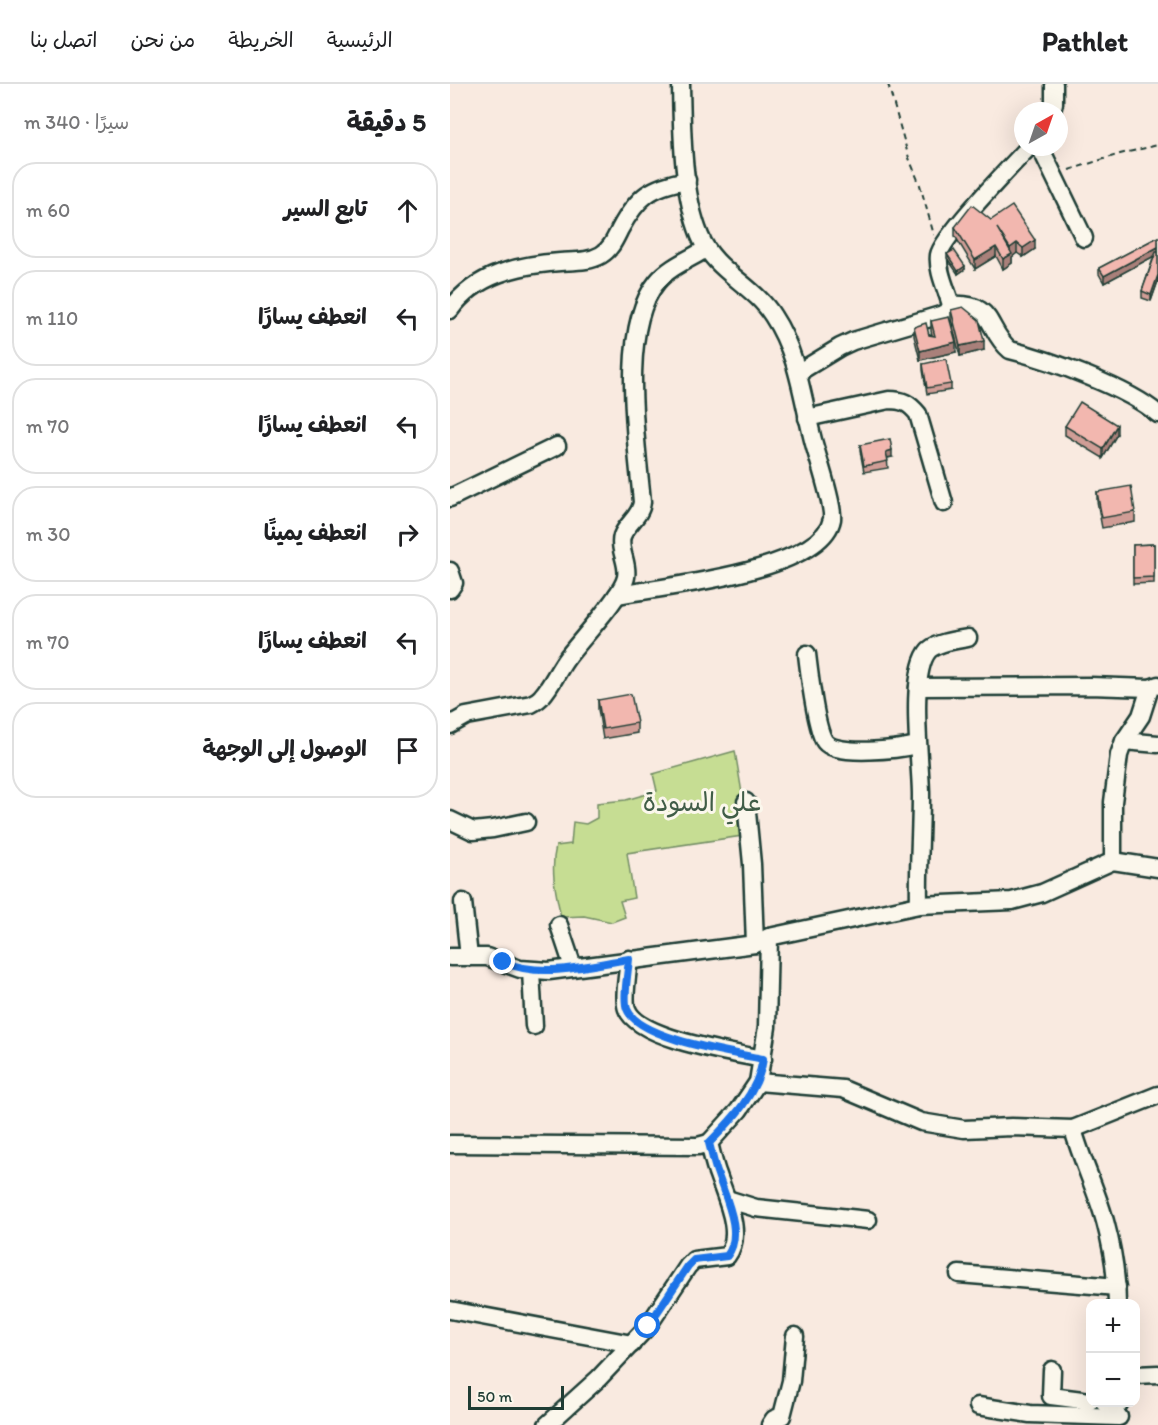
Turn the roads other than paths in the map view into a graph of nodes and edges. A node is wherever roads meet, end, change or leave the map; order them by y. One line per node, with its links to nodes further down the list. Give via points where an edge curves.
1 (681, 84): 6 (street)
2 (1054, 84): 3 (street)
3 (1054, 102)
4 (1021, 156): 9 (street, via 940,252 939,264)
5 (1044, 156): 7 (street)
6 (687, 180): 8 (street, via 693,215); 10 (street, via 641,198 610,248 601,255 588,260 531,264 488,278)
7 (1083, 238)
8 (706, 249): 11 (street, via 771,312 784,333); 19 (street, via 658,280 644,306 633,363 634,426 642,502 621,541 627,576)
9 (951, 305): 11 (street, via 948,313 840,347); 12 (street, via 966,304 983,311 1010,350 1115,388)
10 (450, 310)
11 (798, 372): 13 (street)
12 (1158, 414)
13 (807, 418): 16 (street, via 889,400 909,404 918,414); 19 (street, via 832,514 819,539 802,552 772,564 699,582)
14 (557, 446): 15 (street)
15 (450, 498)
16 (944, 503)
17 (450, 571): 18 (street, via 454,583)
18 (450, 589)
19 (617, 595): 24 (street, via 537,701 466,716)
20 (968, 638): 23 (street, via 930,650)
21 (807, 654): 27 (street, via 812,692 827,744 875,751)
22 (1154, 686): 23 (street); 25 (street)
23 (918, 687): 27 (street)
24 (450, 725)
25 (1124, 741): 26 (street); 31 (street, via 1113,802)
26 (1158, 744)
27 (917, 745): 34 (street, via 921,790)
28 (746, 802): 36 (street)
29 (450, 820): 30 (street, via 473,831)
30 (526, 822)
31 (1113, 861): 32 (street); 34 (street, via 1042,893 1012,901)
32 (1158, 868)
33 (464, 902): 38 (street)
34 (919, 904): 36 (street)
35 (559, 925): 40 (street)
36 (762, 940): 39 (street); 43 (street, via 767,1027)
37 (450, 957): 38 (street)
38 (469, 957): 41 (street, via 495,958)
39 (629, 959): 40 (street); 43 (street, via 626,1007 634,1020 660,1035)
40 (573, 967): 41 (street)
41 (531, 971): 42 (street)
42 (534, 1026)
43 (763, 1059): 44 (street)
44 (758, 1082): 46 (street, via 843,1089 921,1122 942,1126); 47 (street)
45 (1158, 1095): 46 (street)
46 (1073, 1129): 52 (street, via 1106,1225)
47 (709, 1143): 48 (street); 49 (street)
48 (450, 1144)
49 (727, 1199): 50 (street, via 756,1208); 55 (street, via 732,1250 727,1256 694,1260)
50 (868, 1220)
51 (959, 1274): 52 (street)
52 (1117, 1295)
53 (450, 1310): 55 (street)
54 (795, 1336): 63 (street, via 791,1381 782,1416)
55 (632, 1344): 62 (street)
56 (1052, 1370): 59 (street, via 1051,1396)
57 (1158, 1374): 58 (street)
58 (1140, 1376)
59 (1086, 1400)
60 (978, 1406): 61 (street, via 1030,1414)
61 (1117, 1410)
62 (547, 1425)
63 (770, 1425)

